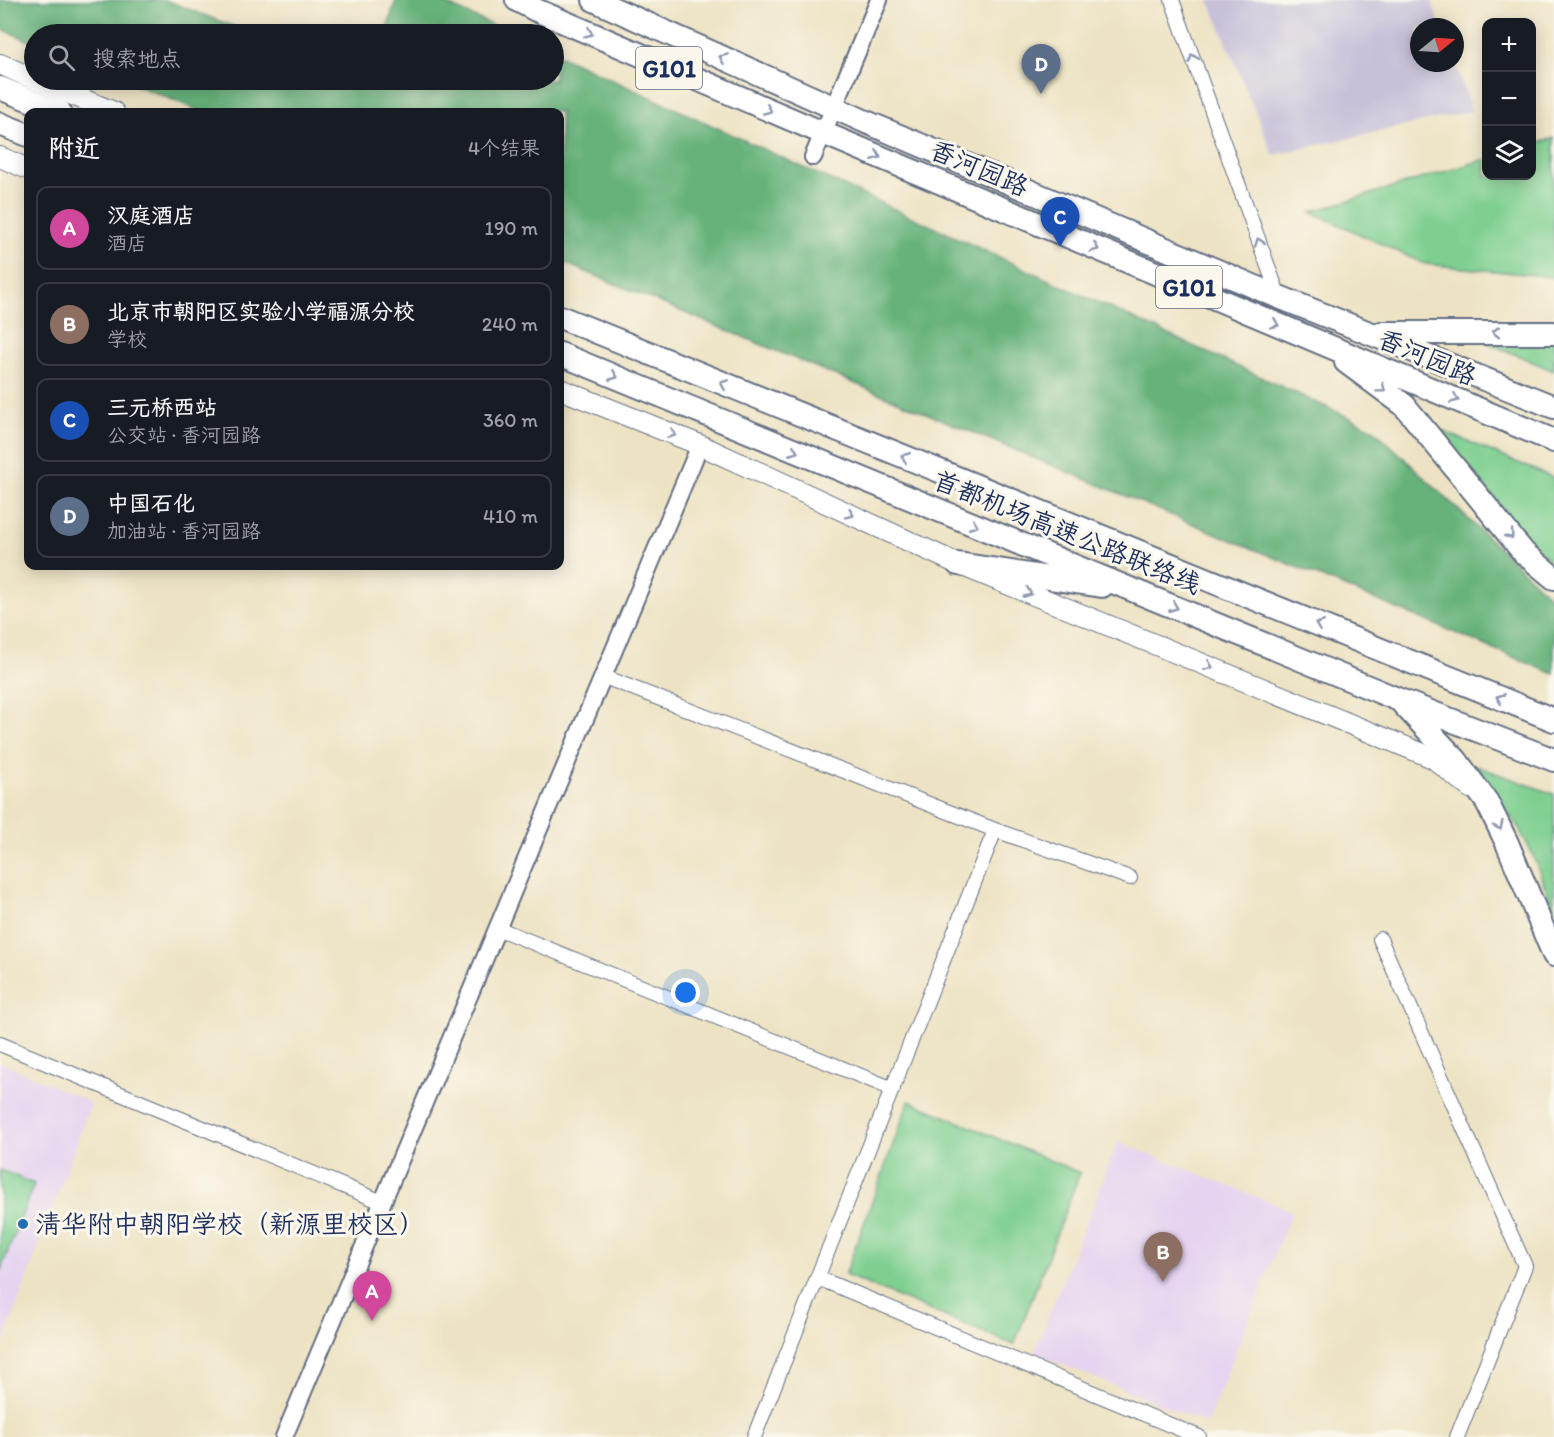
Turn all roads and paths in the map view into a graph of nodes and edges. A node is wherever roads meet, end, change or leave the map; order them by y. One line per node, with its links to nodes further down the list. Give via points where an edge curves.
1 (517, 0): 14 (highway, 香河园路 / G101, one-way to 14)
2 (594, 0): 13 (highway, 香河园路 / G101, one-way to 2)
3 (879, 0): 13 (street)
4 (1172, 0): 18 (street, one-way to 4)
5 (0, 64): 6 (main road)
6 (24, 80)
7 (24, 86): 8 (highway)
8 (0, 88)
9 (36, 90): 11 (highway)
10 (45, 90): 12 (main road)
11 (56, 108)
12 (101, 108)
13 (833, 108): 14 (street); 18 (highway, 香河园路 / G101)
14 (823, 134): 16 (street); 22 (highway, 香河园路 / G101, one-way to 22)
15 (0, 157): 17 (main road)
16 (813, 157)
17 (24, 166)
18 (1279, 297): 20 (highway, 香河园路 / G101)
19 (564, 317): 33 (highway, 首都机场高速公路联络线, one-way to 19)
20 (1371, 333): 21 (highway, one-way to 20); 25 (highway, 香河园路 / G101)
21 (1554, 333)
22 (1318, 342): 26 (highway, 香河园路 / G101, one-way to 26); 29 (highway, one-way to 29, via 1404,405 1524,553)
23 (564, 356): 30 (highway, 首都机场高速公路联络线, one-way to 30)
24 (564, 390): 27 (main road, one-way to 27)
25 (1554, 407)
26 (1554, 441)
27 (700, 445): 28 (main road, one-way to 28); 31 (street)
28 (958, 564): 30 (highway); 35 (main road, one-way to 35, via 1433,758)
29 (1554, 578)
30 (1136, 592): 32 (highway, 首都机场高速公路联络线, one-way to 32)
31 (602, 676): 36 (street); 38 (street)
32 (1397, 699): 34 (highway, 首都机场高速公路联络线); 35 (highway, via 1456,760)
33 (1554, 720)
34 (1554, 760)
35 (1487, 802): 40 (highway, one-way to 40)
36 (995, 830): 37 (street); 42 (street)
37 (1130, 878)
38 (497, 928): 42 (street); 43 (street)
39 (1380, 939): 48 (street, via 1525,1266)
40 (1554, 955)
41 (0, 1044): 43 (street)
42 (893, 1089): 44 (street)
43 (382, 1202): 45 (street)
44 (818, 1278): 46 (street); 47 (street)
45 (284, 1437)
46 (754, 1437)
47 (1199, 1437)
48 (1457, 1437)

